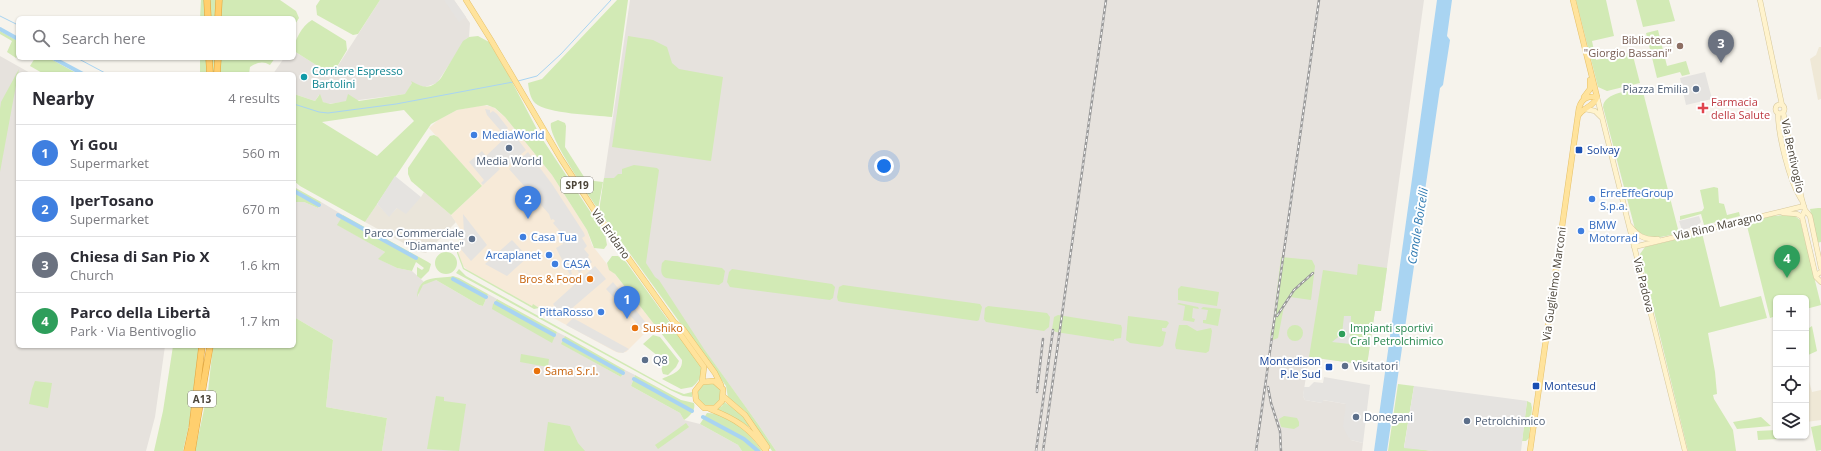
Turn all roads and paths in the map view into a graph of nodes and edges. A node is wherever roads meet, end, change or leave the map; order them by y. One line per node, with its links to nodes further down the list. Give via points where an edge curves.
1 (208, 0): 7 (highway)
2 (215, 0): 8 (highway)
3 (219, 0): 9 (highway)
4 (466, 0): 35 (main road, Via Eridano / SP19, via 585,197)
5 (1573, 0): 12 (main road, Via Padova)
6 (1760, 0): 17 (street, Via Bentivoglio)
7 (209, 16)
8 (216, 16)
9 (216, 16)
10 (209, 60): 13 (highway)
11 (216, 60): 14 (highway)
12 (1590, 69): 15 (main road, Via Padova); 16 (main road, Via Padova, via 1590,90)
13 (210, 72)
14 (216, 72)
15 (1597, 97): 16 (main road); 18 (main road, via 1594,103); 22 (street, Via Padova)
16 (1582, 100): 21 (main road, Via Guglielmo Marconi)
17 (1780, 105): 19 (street, Via Bentivoglio, via 1784,108); 20 (street, Via Bentivoglio, via 1776,108)
18 (1585, 109): 21 (main road); 22 (street, via 1595,111)
19 (1783, 112): 20 (street, Via Bentivoglio); 23 (street, Via Bentivoglio)
20 (1778, 113): 23 (street, Via Bentivoglio, via 1790,173)
21 (1577, 117): 45 (main road, Via Guglielmo Marconi)
22 (1603, 120): 27 (street, Via Padova)
23 (1802, 200): 24 (street, Via Bentivoglio)
24 (1804, 208): 25 (street, Via Rino Maragno); 26 (street); 31 (street, Via Bentivoglio, via 1810,216)
25 (1774, 213): 26 (street, Via Rino Maragno); 29 (street, Via Rino Maragno)
26 (1802, 216): 33 (street)
27 (1629, 224): 28 (street, via 1638,235); 30 (street, Via Padova)
28 (1648, 239): 29 (street, Via Rino Maragno); 30 (street, Via Rino Maragno, via 1637,242)
29 (1663, 239): 30 (street, Via Rino Maragno)
30 (1634, 247): 46 (street, Via Padova)
31 (1821, 268)
32 (1821, 272): 33 (street)
33 (1816, 275): 34 (street)
34 (1821, 282)
35 (674, 322): 38 (main road, Via Eridano / SP19, via 702,363); 39 (main road, Via Eridano / SP19, via 683,329)
36 (202, 348): 42 (highway, A13)
37 (210, 348): 43 (highway, A13)
38 (702, 382): 39 (main road, via 710,380); 41 (main road, Via Eridano, via 695,391 696,400 701,406)
39 (721, 385): 40 (main road, Via Eridano)
40 (724, 397): 41 (main road, via 718,406); 44 (main road, Via Eridano, via 745,415)
41 (709, 409): 44 (main road, Via Eridano, via 739,422)
42 (187, 451)
43 (192, 451)
44 (768, 451)
45 (1530, 451)
46 (1685, 451)

